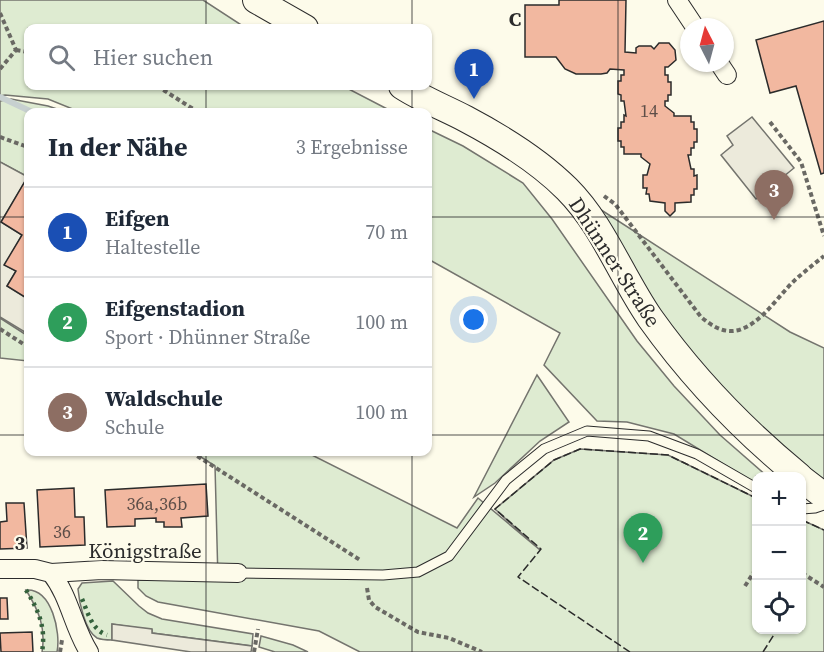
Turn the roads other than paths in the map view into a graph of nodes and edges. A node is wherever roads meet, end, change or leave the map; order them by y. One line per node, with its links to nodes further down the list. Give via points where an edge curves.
1 (256, 0): 4 (main road)
2 (678, 0): 3 (street)
3 (689, 18)
4 (298, 24)
5 (410, 90): 6 (main road, Dhünner Straße, via 495,135 541,166 569,191 673,348 733,417)
6 (793, 472)
7 (806, 482): 9 (main road, Dhünner Straße)
8 (752, 487): 14 (lane, via 697,454 649,436 587,431 544,449 506,480 449,556 418,572)
9 (824, 496)
10 (824, 505): 11 (lane)
11 (806, 509)
12 (0, 569): 13 (street, Königstraße)
13 (51, 573): 14 (street, Königstraße); 15 (street, via 62,589)
14 (237, 573)
15 (85, 650)

